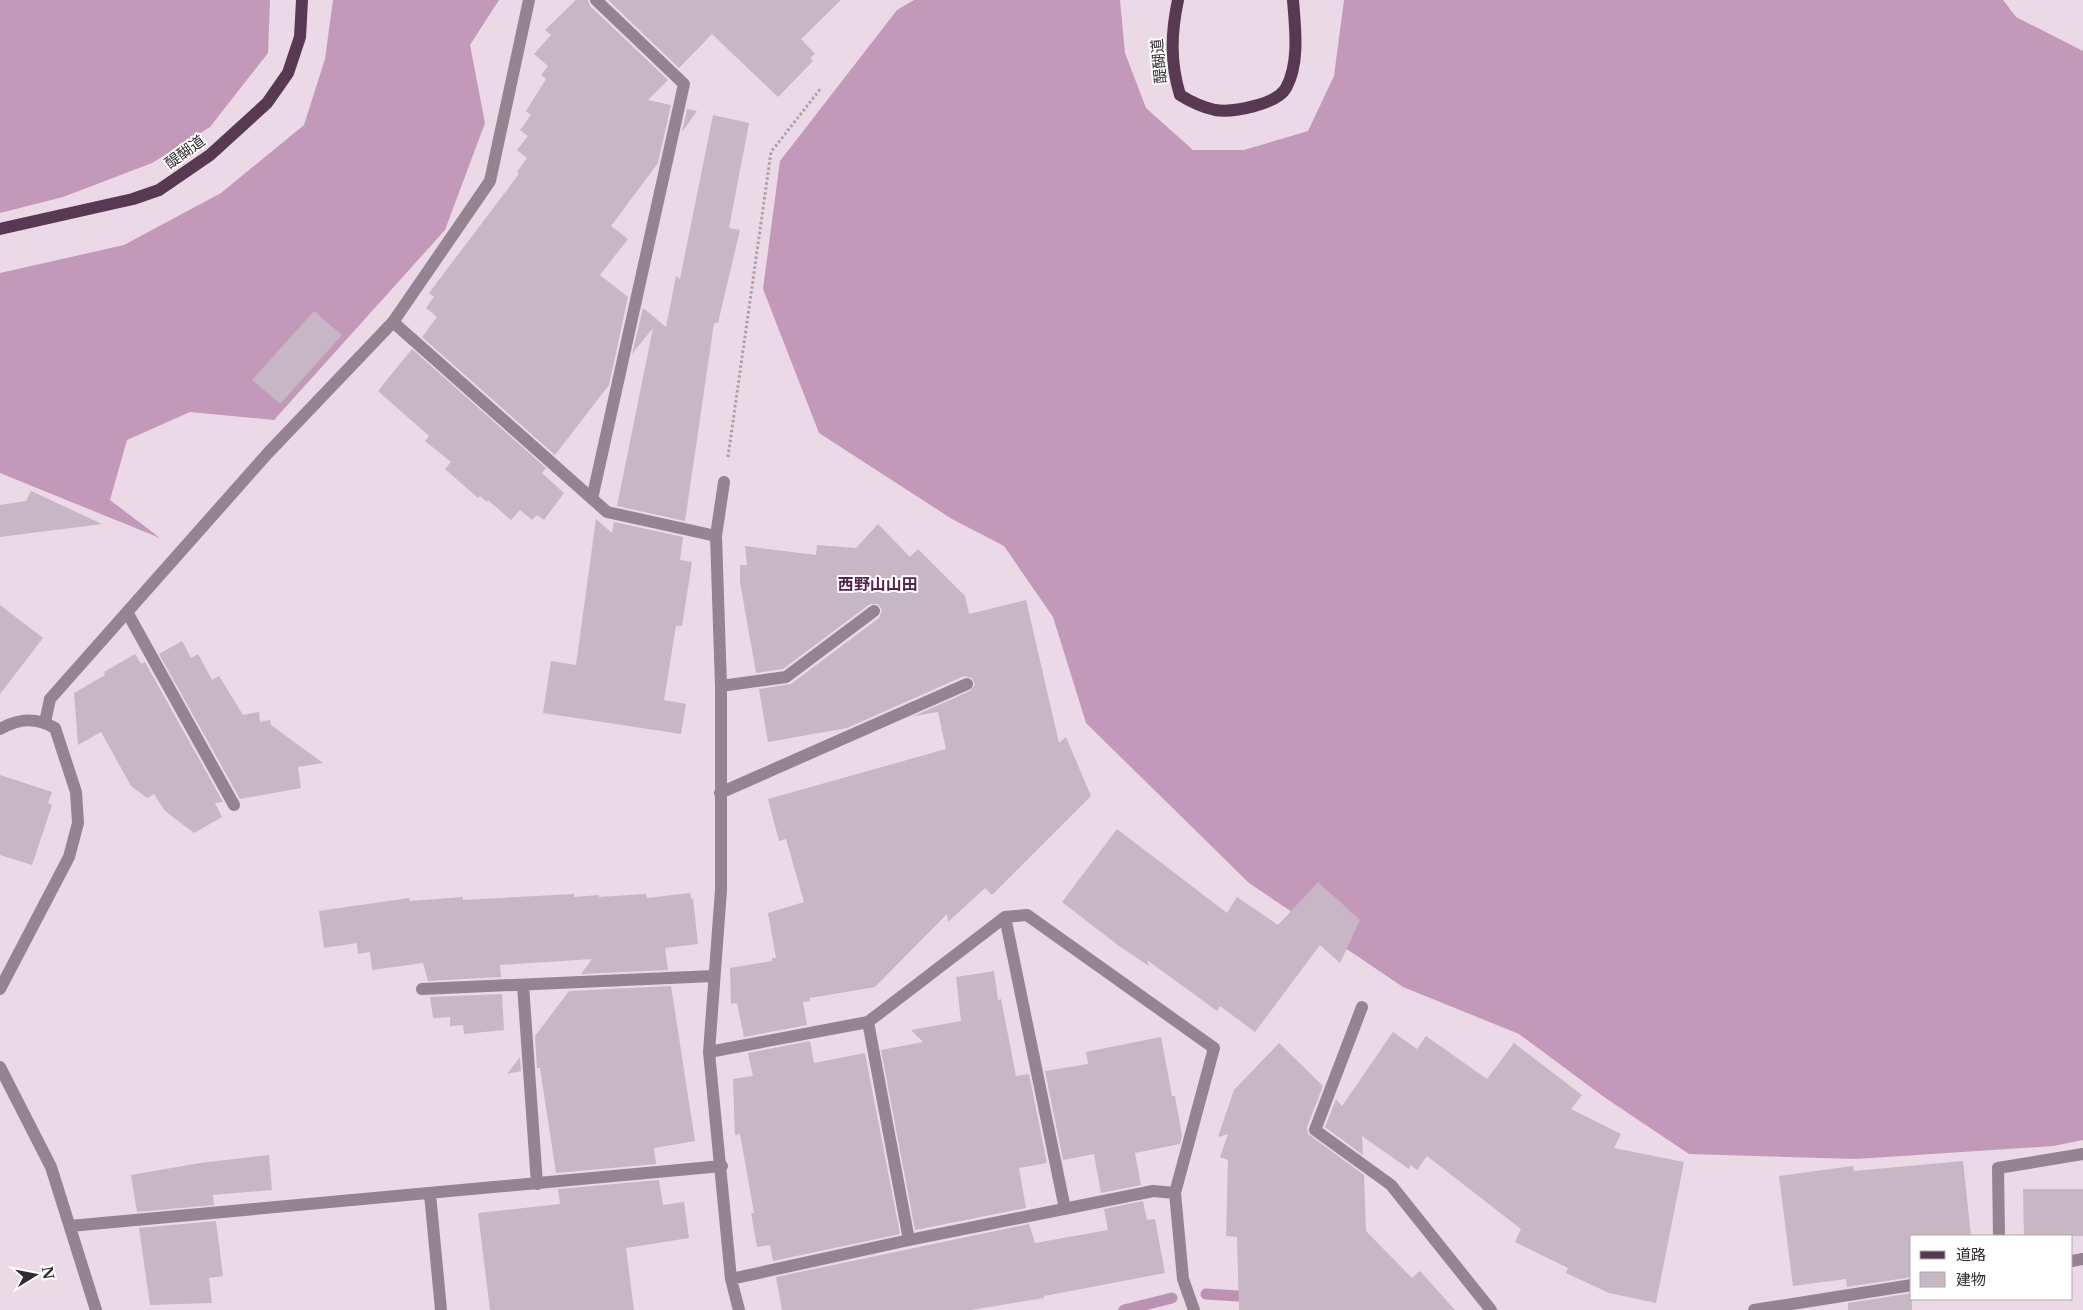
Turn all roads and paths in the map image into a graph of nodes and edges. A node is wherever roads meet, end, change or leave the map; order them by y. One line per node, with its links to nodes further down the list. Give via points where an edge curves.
1 (302, 0): 7 (main road, 醍醐道, via 300,37 288,72 267,103 210,155 159,190 133,199)
2 (529, 0): 8 (street, via 490,181)
3 (596, 0): 10 (street, via 684,84)
4 (1178, 0): 5 (main road, 醍醐道, via 1171,42 1174,75 1180,95 1196,105 1217,110 1236,110 1273,100 1286,88 1293,66 1296,29)
5 (1293, 0)
6 (821, 88): 9 (path, via 771,152)
7 (0, 228)
8 (393, 322): 10 (street); 13 (street, via 268,452)
9 (724, 482): 11 (street)
10 (592, 499): 11 (street, via 607,512)
11 (716, 536): 15 (street)
12 (874, 611): 15 (street, via 786,677)
13 (127, 612): 16 (street, via 50,699); 19 (street)
14 (967, 684): 18 (street)
15 (720, 686): 18 (street)
16 (45, 722): 17 (street, via 29,718); 23 (street, via 55,728 64,752 76,792 78,823 69,857)
17 (0, 729)
18 (720, 793): 21 (street, via 721,890)
19 (234, 805)
20 (1005, 917): 26 (street); 32 (street, via 1027,915 1214,1048); 34 (street)
21 (713, 976): 22 (street); 27 (street)
22 (522, 985): 24 (street); 31 (street)
23 (0, 989)
24 (422, 989)
25 (1362, 1007): 44 (street, via 1314,1130 1391,1185)
26 (868, 1022): 27 (street); 37 (street)
27 (709, 1052): 30 (street)
28 (0, 1067): 35 (street, via 51,1167)
29 (2083, 1154): 36 (street, via 1998,1168)
30 (722, 1166): 31 (street); 38 (street)
31 (536, 1184): 33 (street)
32 (1175, 1193): 34 (street, via 1154,1191); 43 (street, via 1183,1279)
33 (430, 1194): 35 (street); 41 (street)
34 (1065, 1209): 37 (street)
35 (70, 1226): 40 (street)
36 (1999, 1235)
37 (909, 1240): 38 (street)
38 (731, 1279): 42 (street)
39 (1910, 1286): 45 (street)
40 (96, 1310)
41 (441, 1310)
42 (740, 1310)
43 (1194, 1310)
44 (1492, 1310)
45 (1754, 1310)

